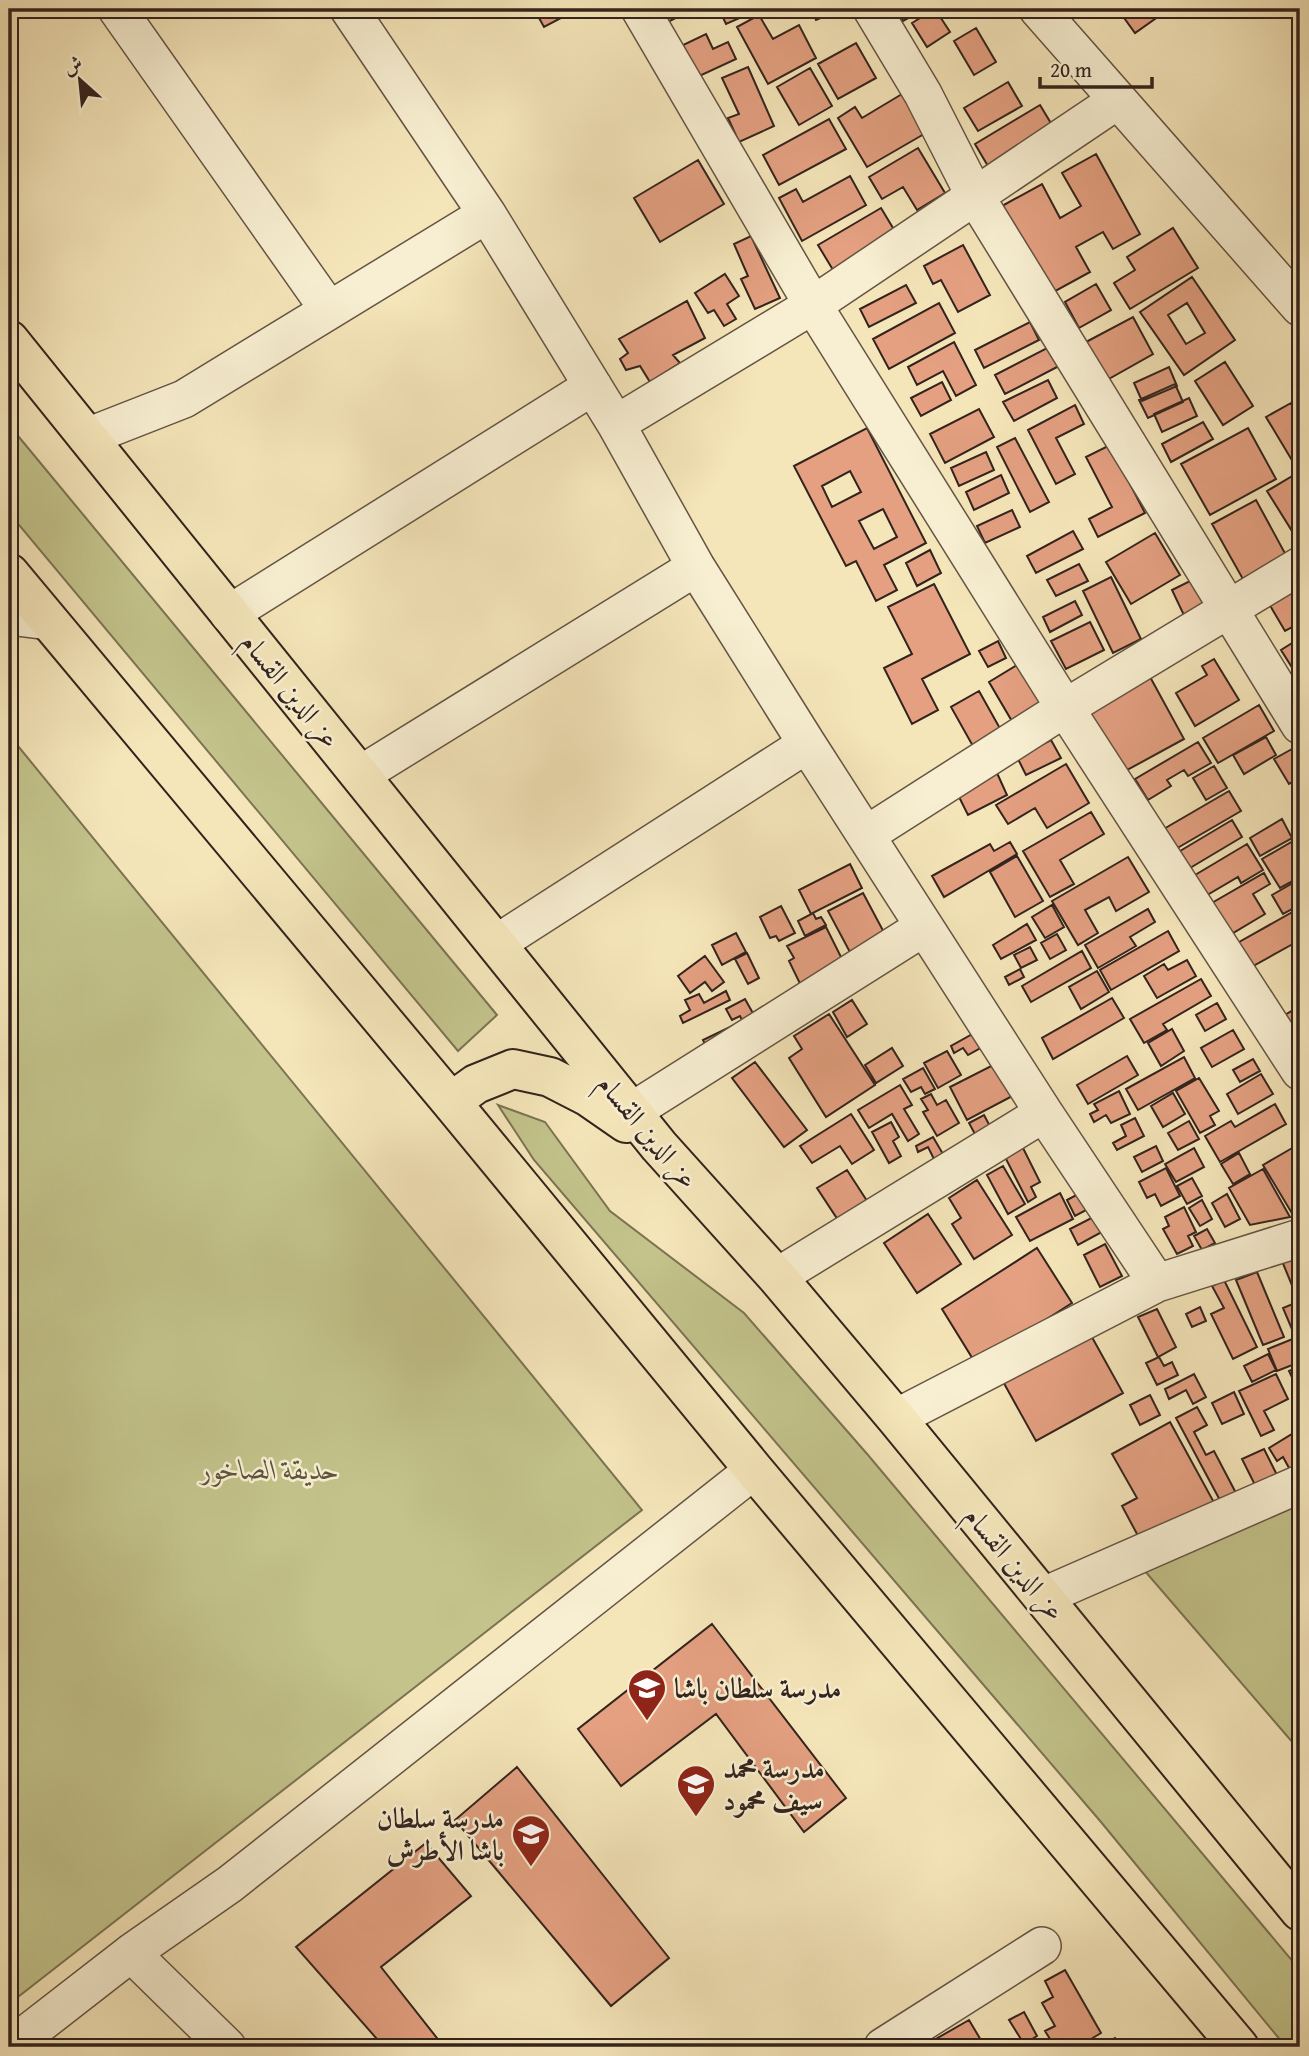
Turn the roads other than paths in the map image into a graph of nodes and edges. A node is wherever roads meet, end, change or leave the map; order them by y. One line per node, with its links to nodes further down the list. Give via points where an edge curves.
1 (117, 9): 11 (street)
2 (349, 9): 8 (street)
3 (640, 9): 9 (street)
4 (872, 9): 7 (street, via 923,94)
5 (1038, 9): 6 (street)
6 (1118, 100): 7 (street); 10 (street)
7 (975, 196): 9 (street); 19 (street)
8 (487, 214): 11 (street); 13 (street)
9 (813, 305): 14 (street); 23 (street)
10 (1300, 307)
11 (329, 310): 15 (street, via 184,399)
12 (9, 340): 15 (highway, عز الدين القسام)
13 (593, 386): 14 (street); 20 (street)
14 (617, 424): 17 (street)
15 (87, 437): 20 (highway, عز الدين القسام)
16 (1300, 566): 19 (street)
17 (696, 567): 25 (street); 26 (street)
18 (9, 573): 22 (highway)
19 (1229, 610): 23 (street); 24 (street)
20 (229, 614): 26 (highway, عز الدين القسام)
21 (9, 616): 22 (street)
22 (50, 621): 31 (highway)
23 (1065, 708): 27 (street); 30 (street)
24 (1300, 725)
25 (807, 744): 27 (street); 29 (street)
26 (360, 775): 29 (highway, عز الدين القسام)
27 (866, 835): 28 (street)
28 (925, 927): 32 (street); 33 (street)
29 (496, 944): 32 (highway, عز الدين القسام)
30 (1300, 1071)
31 (451, 1102): 34 (highway, via 476,1084 513,1069 550,1077 587,1096); 39 (highway)
32 (631, 1112): 34 (highway, عز الدين القسام)
33 (1044, 1114): 36 (street); 37 (street)
34 (659, 1146): 36 (highway, عز الدين القسام)
35 (1300, 1238): 37 (street)
36 (777, 1277): 38 (highway, عز الدين القسام)
37 (1157, 1283): 38 (street)
38 (896, 1418): 41 (highway, عز الدين القسام)
39 (754, 1470): 44 (street, via 230,1884); 48 (highway)
40 (1300, 1484): 41 (street)
41 (1044, 1596): 42 (highway, عز الدين القسام)
42 (1300, 1911)
43 (1042, 1946): 47 (street)
44 (131, 1953): 45 (street); 46 (street)
45 (9, 2047)
46 (227, 2047)
47 (883, 2047)
48 (1239, 2047)

